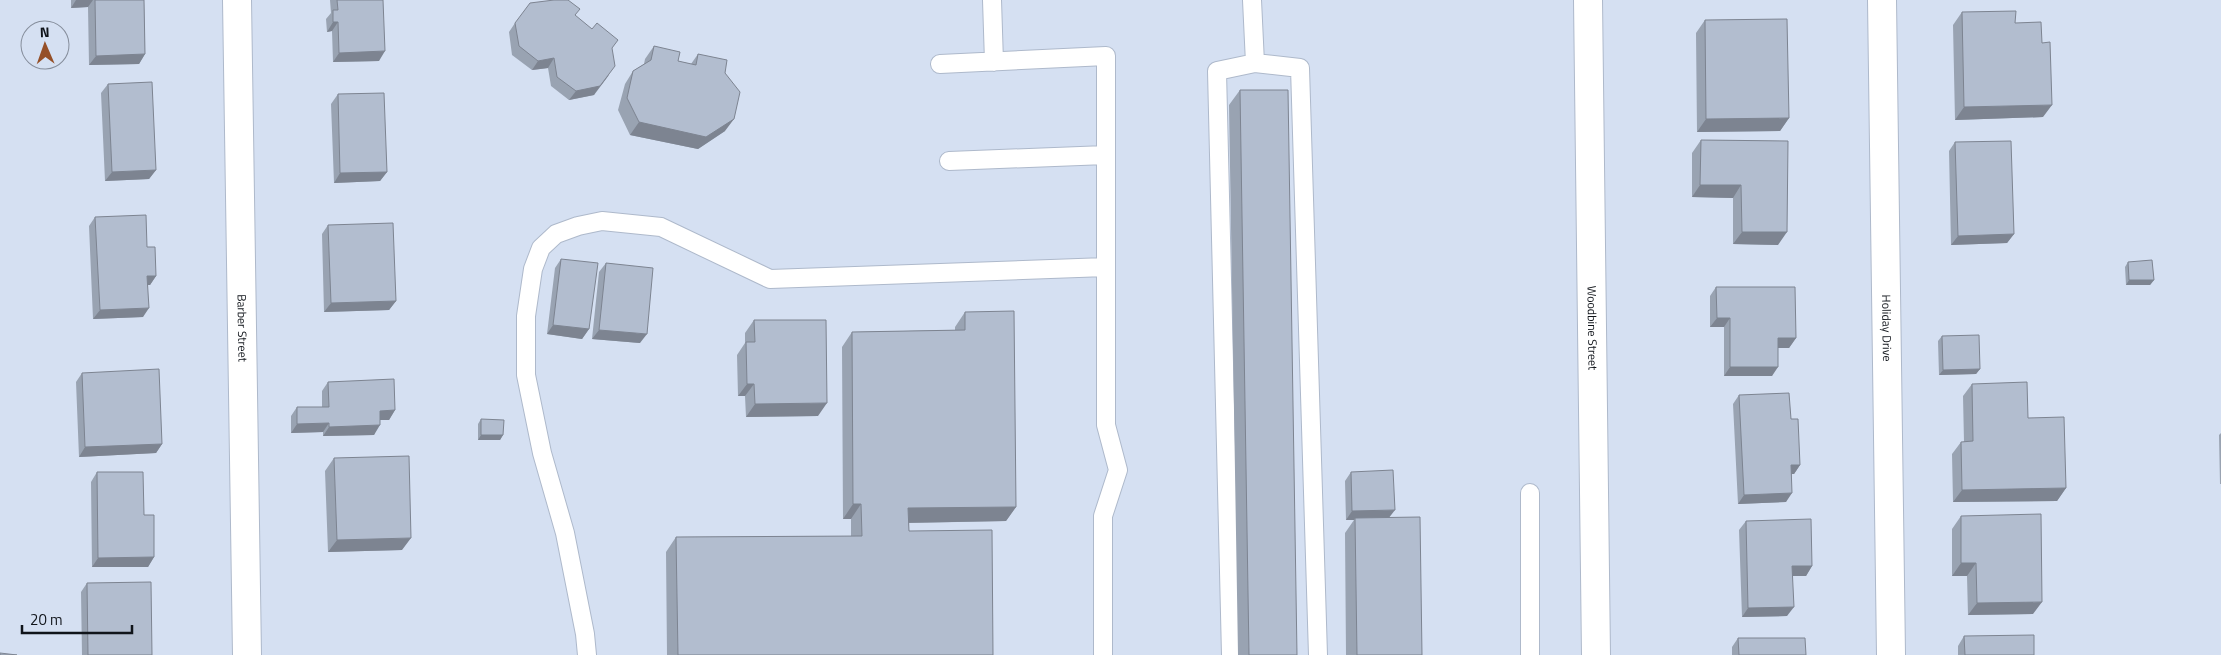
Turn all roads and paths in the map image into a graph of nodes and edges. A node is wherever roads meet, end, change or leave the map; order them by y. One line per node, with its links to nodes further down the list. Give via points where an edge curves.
1 (236, 0): 13 (street, Barber Street)
2 (992, 0): 6 (lane)
3 (1252, 0): 7 (lane)
4 (1588, 0): 19 (street, Woodbine Street)
5 (1882, 0): 20 (street, Holiday Drive)
6 (994, 62): 8 (lane); 9 (lane, via 1106,56)
7 (1255, 63): 16 (lane, via 1216,71); 17 (lane, via 1300,68)
8 (940, 64)
9 (1106, 155): 10 (lane); 11 (lane)
10 (948, 160)
11 (1106, 268): 14 (lane, via 770,279 661,226 602,221 556,234 541,248 533,269 526,316 526,375 542,452 565,533); 15 (lane, via 1106,425 1118,470 1103,516)
12 (1530, 493): 18 (lane)
13 (248, 655)
14 (587, 655)
15 (1103, 655)
16 (1231, 655)
17 (1318, 655)
18 (1530, 655)
19 (1596, 655)
20 (1891, 655)

